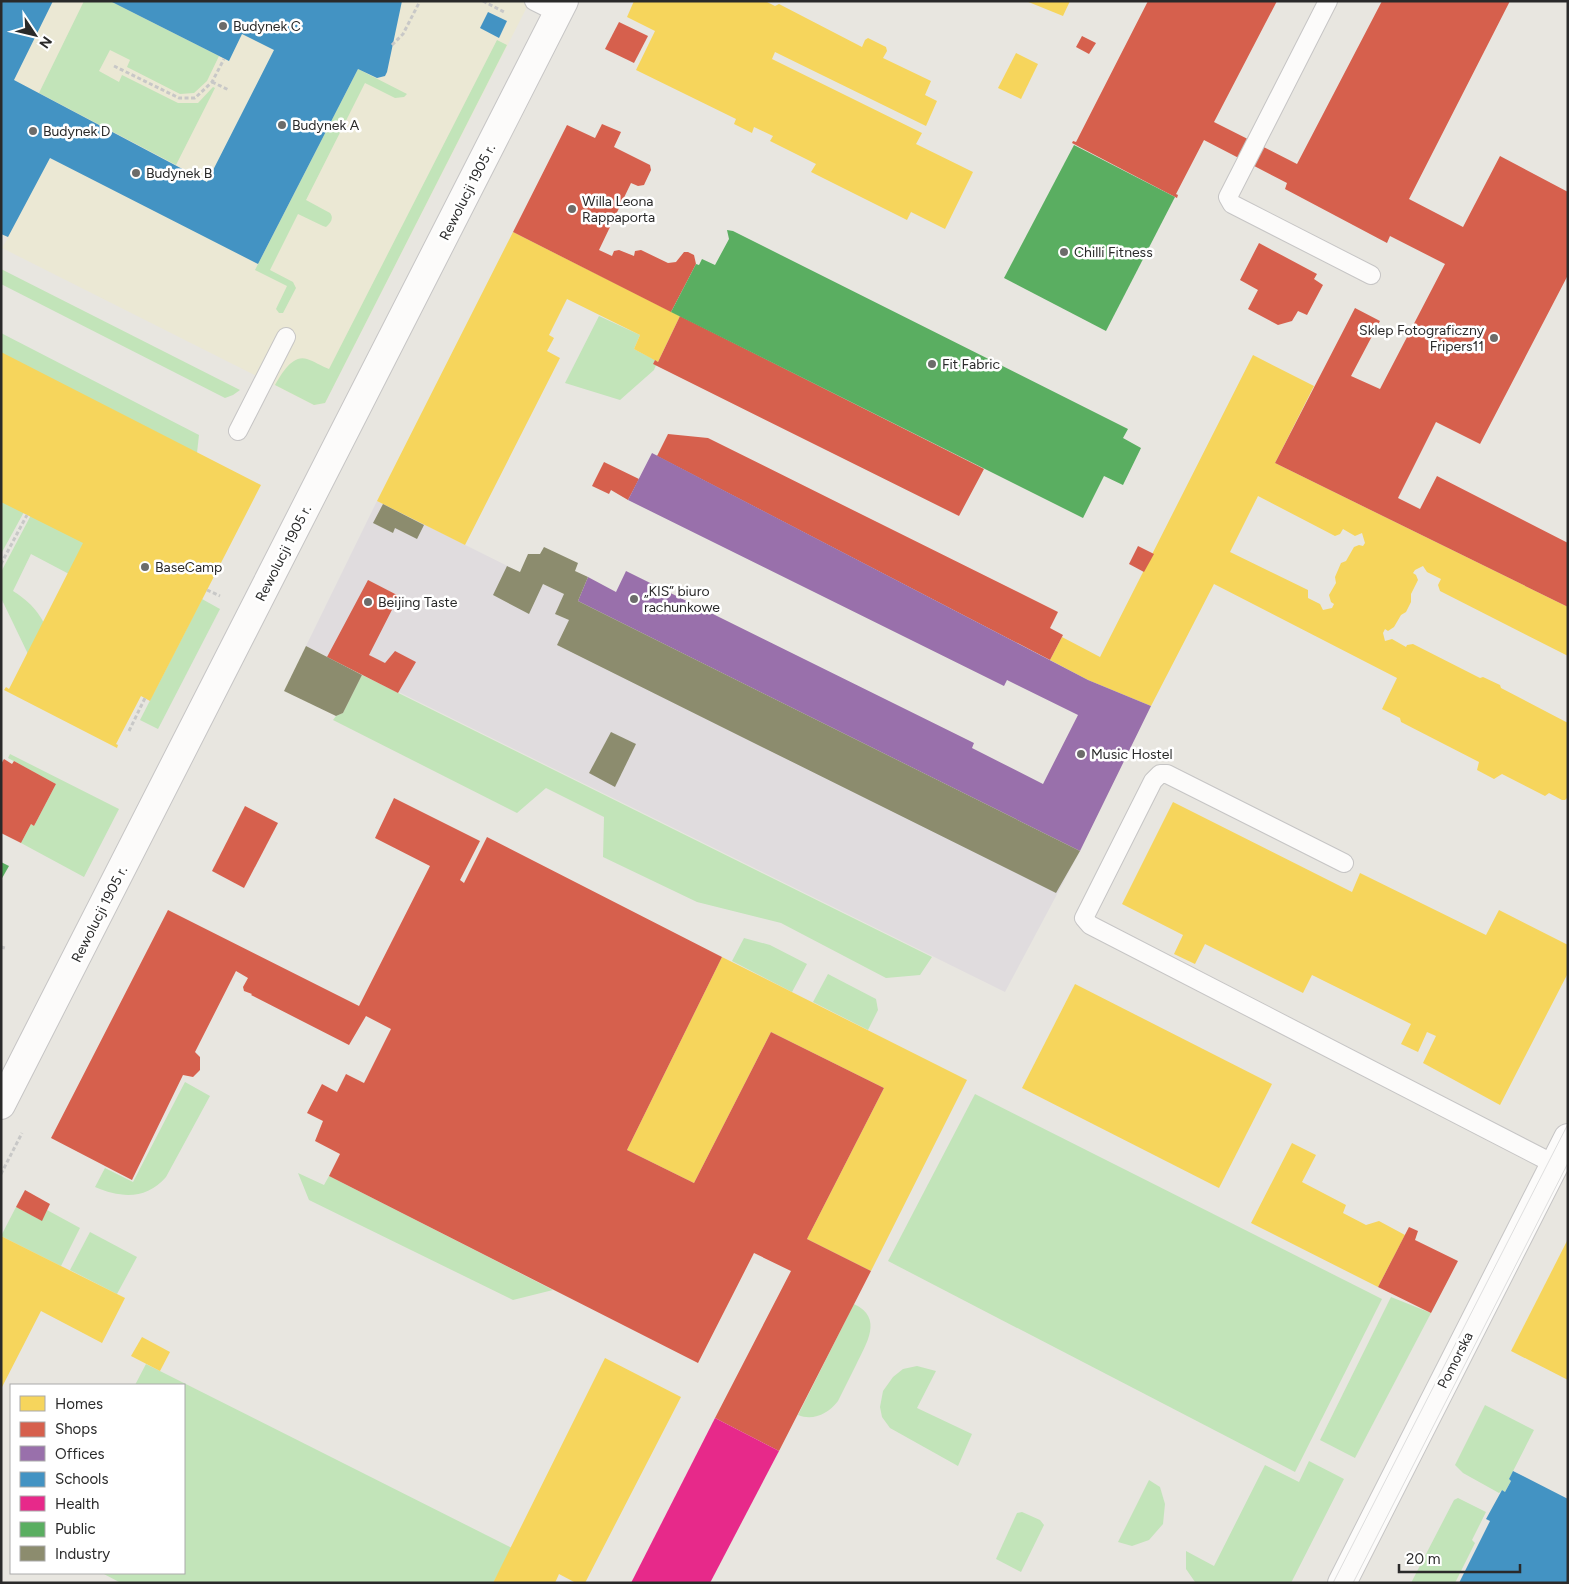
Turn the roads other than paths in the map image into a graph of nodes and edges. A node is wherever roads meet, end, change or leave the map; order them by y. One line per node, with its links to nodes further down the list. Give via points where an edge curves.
1 (1328, 1): 3 (lane, via 1228,197 1232,204)
2 (552, 5): 7 (street, Rewolucji 1905 r.)
3 (1371, 275)
4 (286, 337): 5 (lane)
5 (238, 431)
6 (1344, 862): 9 (lane, via 1167,774 1160,774 1153,781 1084,918 1090,925)
7 (1, 1105)
8 (1568, 1138): 9 (street, Pomorska)
9 (1554, 1164): 10 (street, Pomorska)
10 (1342, 1583)

